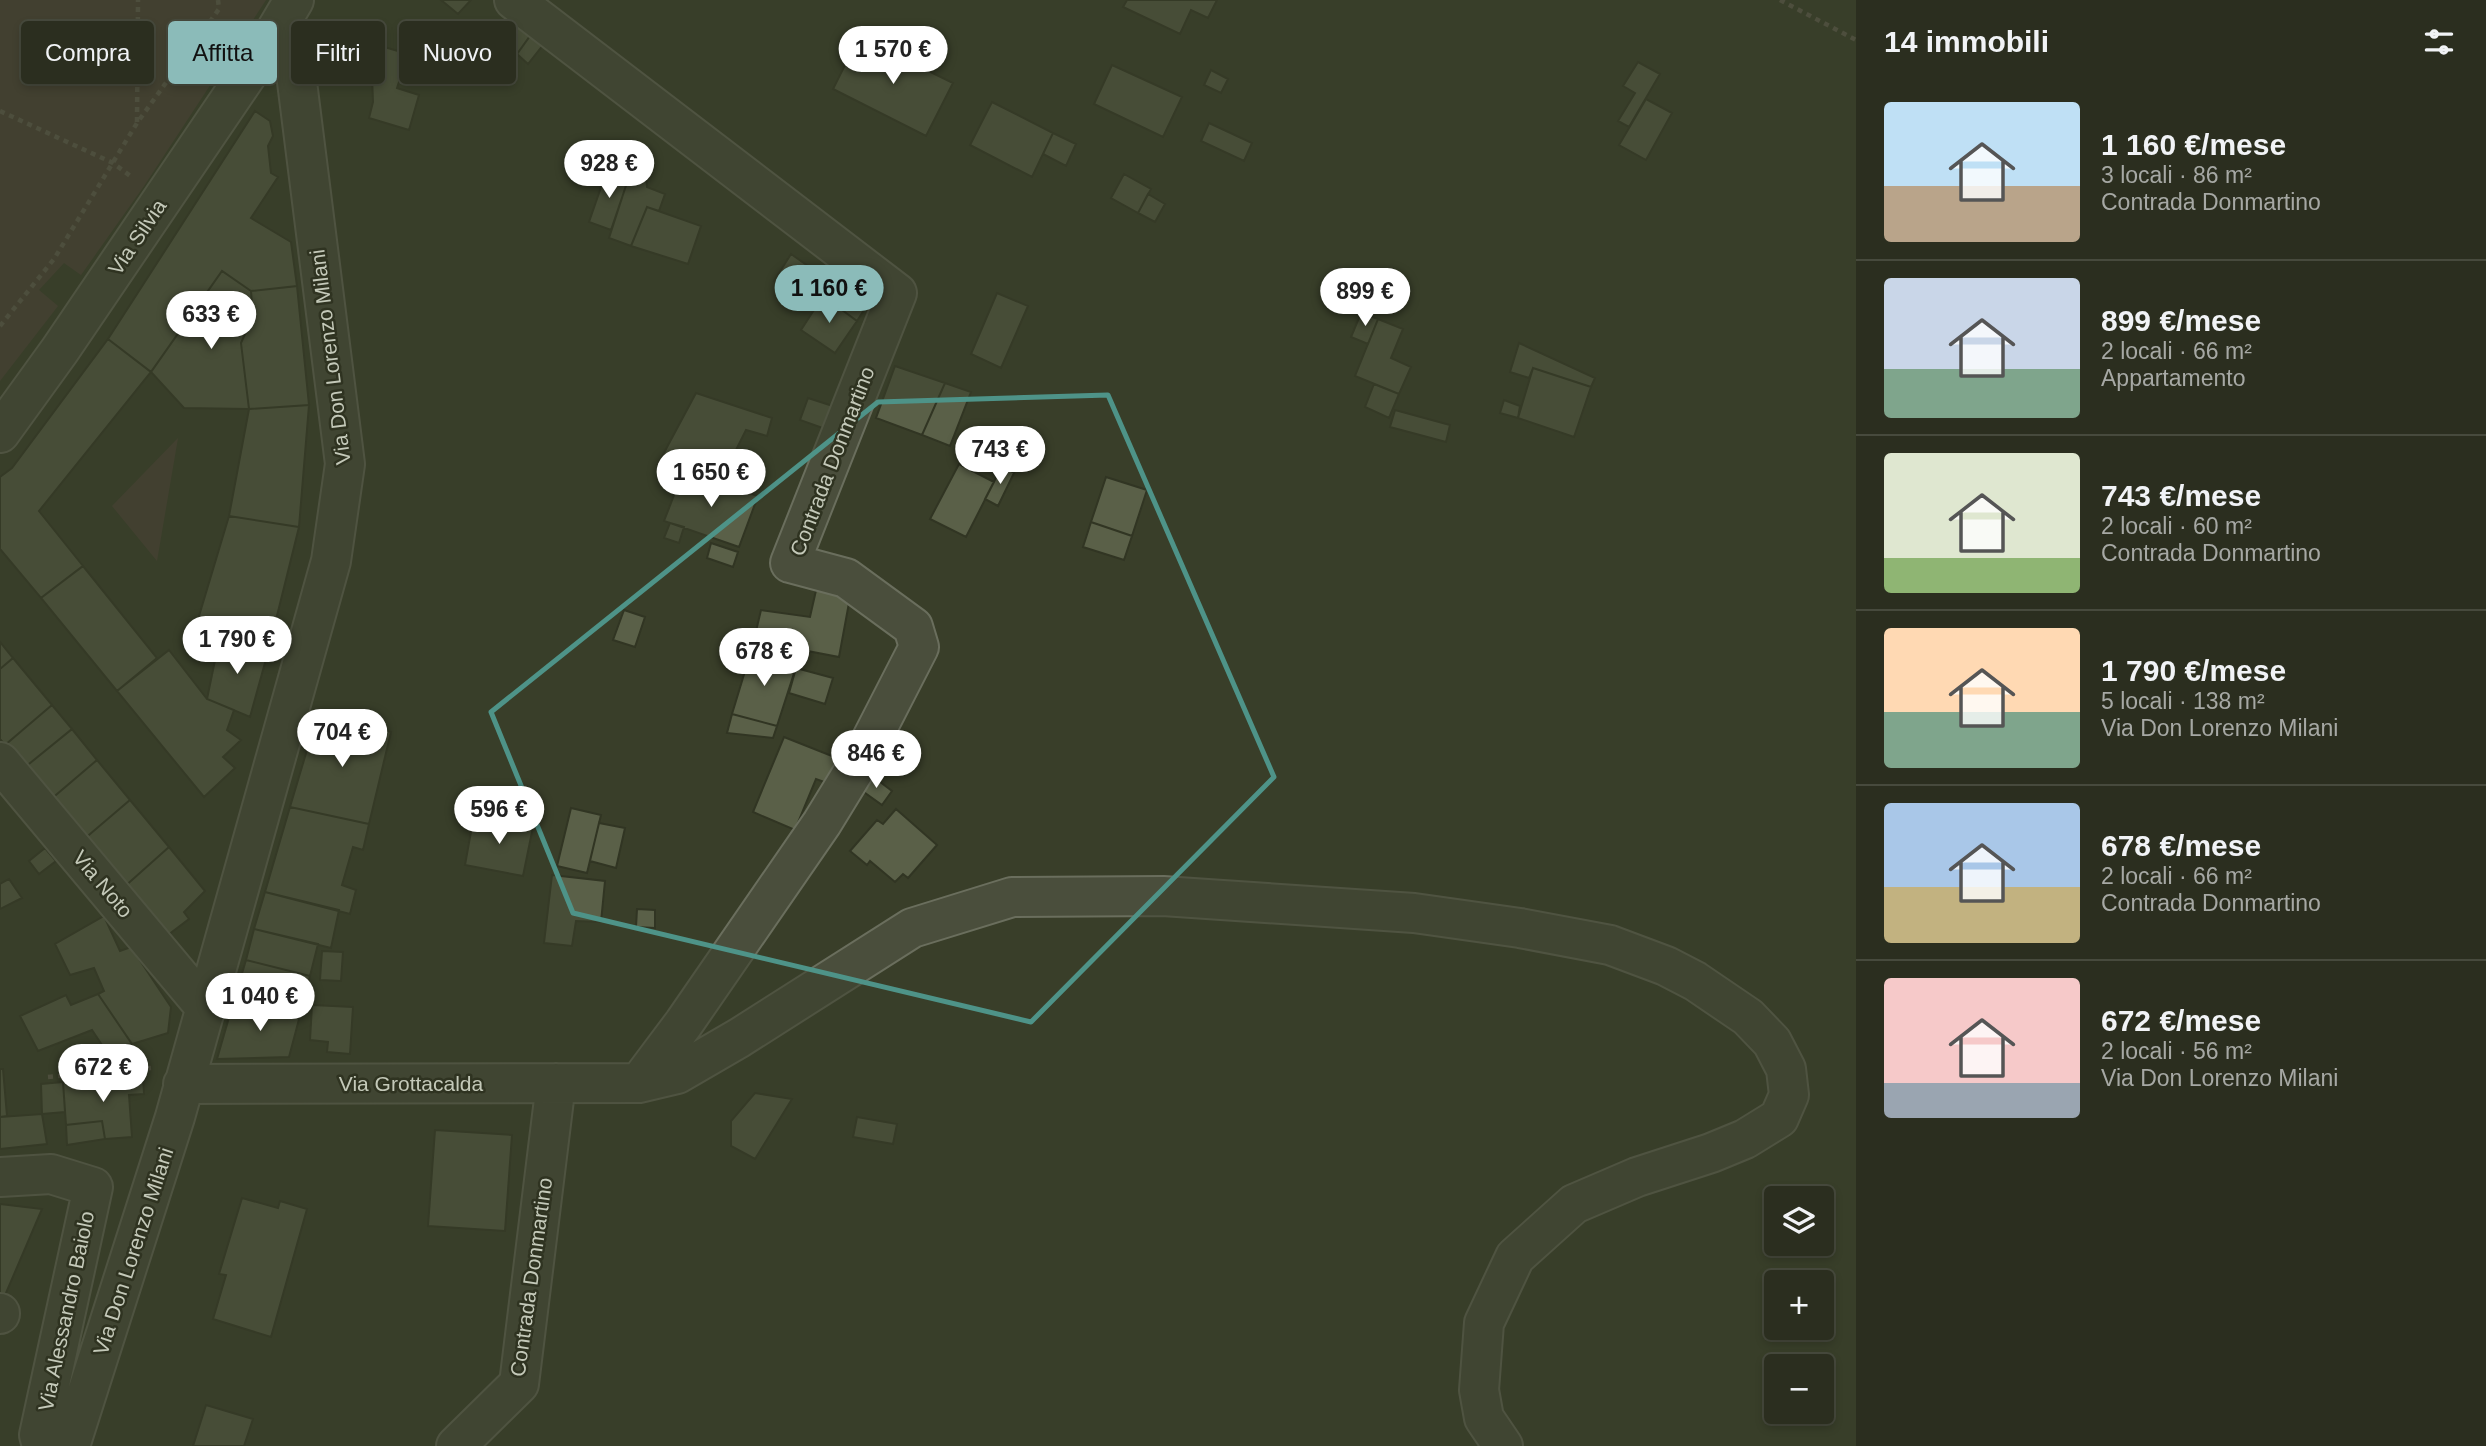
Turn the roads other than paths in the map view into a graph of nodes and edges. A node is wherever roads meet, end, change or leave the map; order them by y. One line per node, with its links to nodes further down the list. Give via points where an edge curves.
1 (294, 0): 3 (street)
2 (514, 0): 11 (street, Contrada Donmartino, via 897,293 790,563 846,578 913,627 919,647 863,756 822,822)
3 (277, 28)
4 (277, 47): 8 (street, Via Don Lorenzo Milani, via 296,74 345,464 331,561)
5 (240, 84): 6 (street, Via Silvia)
6 (0, 433)
7 (0, 762): 8 (street, Via Noto)
8 (205, 1007): 9 (street, Via Don Lorenzo Milani)
9 (185, 1079): 10 (street, Via Grottacalda); 14 (street, Via Don Lorenzo Milani)
10 (555, 1083): 11 (street, Via Grottacalda); 15 (street, Contrada Donmartino, via 519,1384)
11 (639, 1083): 16 (street, Via Grottacalda, via 677,1074 912,928 1012,897 1163,896 1414,913 1610,945 1666,966 1748,1017 1772,1042 1786,1069 1789,1095 1779,1118 1745,1139 1574,1204 1515,1256 1484,1323 1479,1390 1484,1418)
12 (0, 1177): 13 (street, Via Alessandro Baiolo, via 51,1174 93,1186 39,1435)
13 (42, 1446)
14 (70, 1446)
15 (456, 1446)
16 (1502, 1446)

